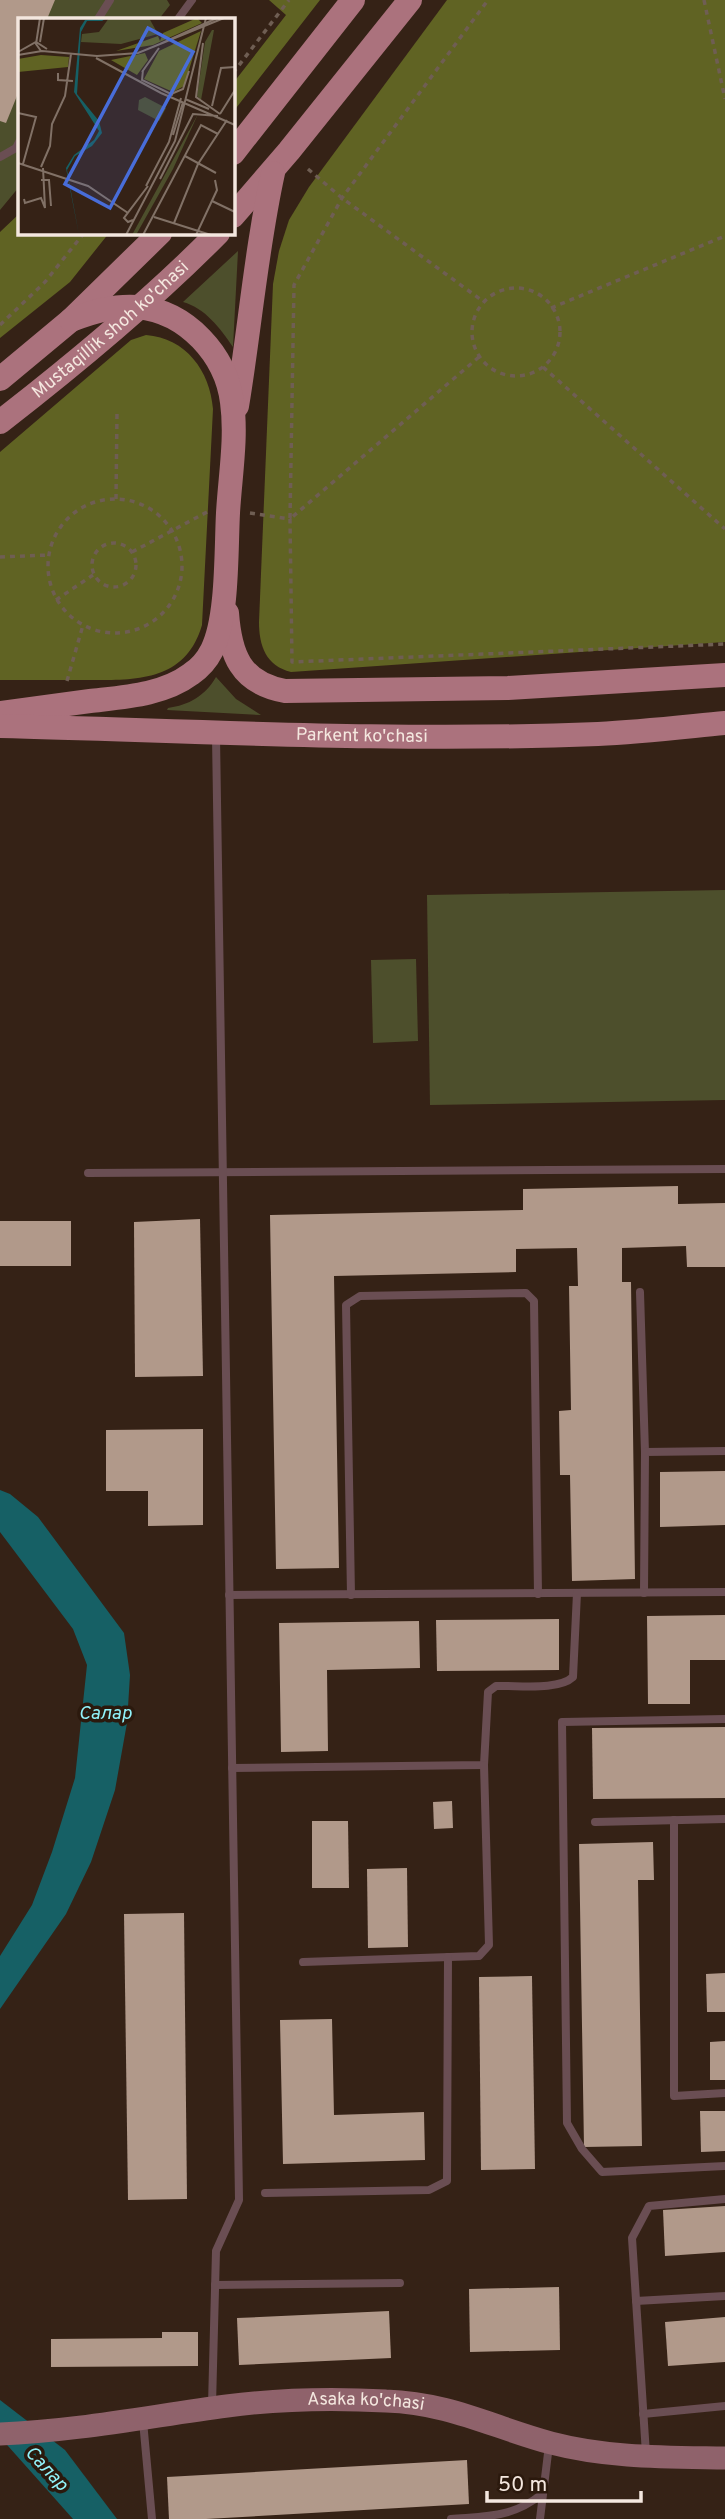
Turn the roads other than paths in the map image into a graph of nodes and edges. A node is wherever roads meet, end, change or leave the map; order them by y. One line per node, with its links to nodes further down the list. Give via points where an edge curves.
1 (110, 0): 5 (lane)
2 (192, 0): 6 (lane)
3 (353, 0): 8 (main road)
4 (411, 0): 10 (main road)
5 (99, 18)
6 (179, 18)
7 (18, 144): 9 (lane)
8 (234, 152)
9 (0, 157)
10 (274, 170): 11 (main road); 18 (main road, via 262,223)
11 (234, 215)
12 (159, 234): 15 (main road, Mustaqillik shoh ko'chasi)
13 (217, 234): 14 (main road, Mustaqillik shoh ko'chasi)
14 (141, 307): 15 (main road, via 105,309); 17 (main road, Mustaqillik shoh ko'chasi); 18 (main road, via 184,325 211,349 230,391)
15 (71, 320): 16 (main road, Mustaqillik shoh ko'chasi)
16 (0, 379)
17 (0, 422)
18 (233, 431): 19 (main road)
19 (225, 567): 20 (main road, via 228,626 238,663 265,687 294,691 508,688); 21 (main road, via 214,645 190,675 145,693)
20 (725, 675)
21 (0, 713)
22 (725, 723): 24 (main road, Parkent ko'chasi, via 523,736)
23 (0, 726): 24 (main road, Parkent ko'chasi)
24 (216, 732): 34 (lane)
25 (725, 1169): 26 (lane)
26 (88, 1173)
27 (640, 1292): 29 (lane)
28 (725, 1451): 29 (lane)
29 (645, 1452): 31 (lane)
30 (725, 1592): 31 (lane)
31 (644, 1593): 33 (lane)
32 (538, 1594): 33 (lane); 35 (lane); 35 (lane, via 534,1301 526,1293 360,1296 346,1305)
33 (577, 1594): 37 (lane, via 573,1677 557,1686 496,1686 488,1692)
34 (229, 1595): 35 (lane); 38 (lane)
35 (351, 1595)
36 (725, 1719): 45 (lane, via 562,1722 567,2123 602,2172)
37 (484, 1765): 38 (lane); 42 (lane, via 489,1945 479,1956)
38 (232, 1768): 49 (lane, via 239,2200 216,2251)
39 (725, 1819): 40 (lane)
40 (674, 1821): 41 (lane); 44 (lane, via 674,2096)
41 (595, 1822)
42 (448, 1957): 43 (lane); 46 (lane, via 447,2181 429,2190)
43 (303, 1962)
44 (725, 2093)
45 (725, 2166)
46 (265, 2193)
47 (725, 2199): 51 (lane, via 649,2206 632,2238)
48 (400, 2283): 49 (lane)
49 (215, 2286): 53 (lane)
50 (725, 2296): 51 (lane)
51 (636, 2301): 54 (lane)
52 (725, 2406): 54 (lane)
53 (212, 2408): 55 (street, Asaka ko'chasi); 57 (street, Asaka ko'chasi, via 299,2400 417,2403)
54 (643, 2414): 58 (lane)
55 (143, 2418): 56 (street, Asaka ko'chasi, via 51,2432); 62 (lane)
56 (0, 2434)
57 (549, 2442): 58 (street, Asaka ko'chasi); 60 (lane)
58 (646, 2457): 59 (street, Asaka ko'chasi)
59 (725, 2458)
60 (542, 2494): 61 (lane); 64 (lane)
61 (516, 2515): 63 (lane)
62 (152, 2519)
63 (451, 2519)
64 (540, 2519)

